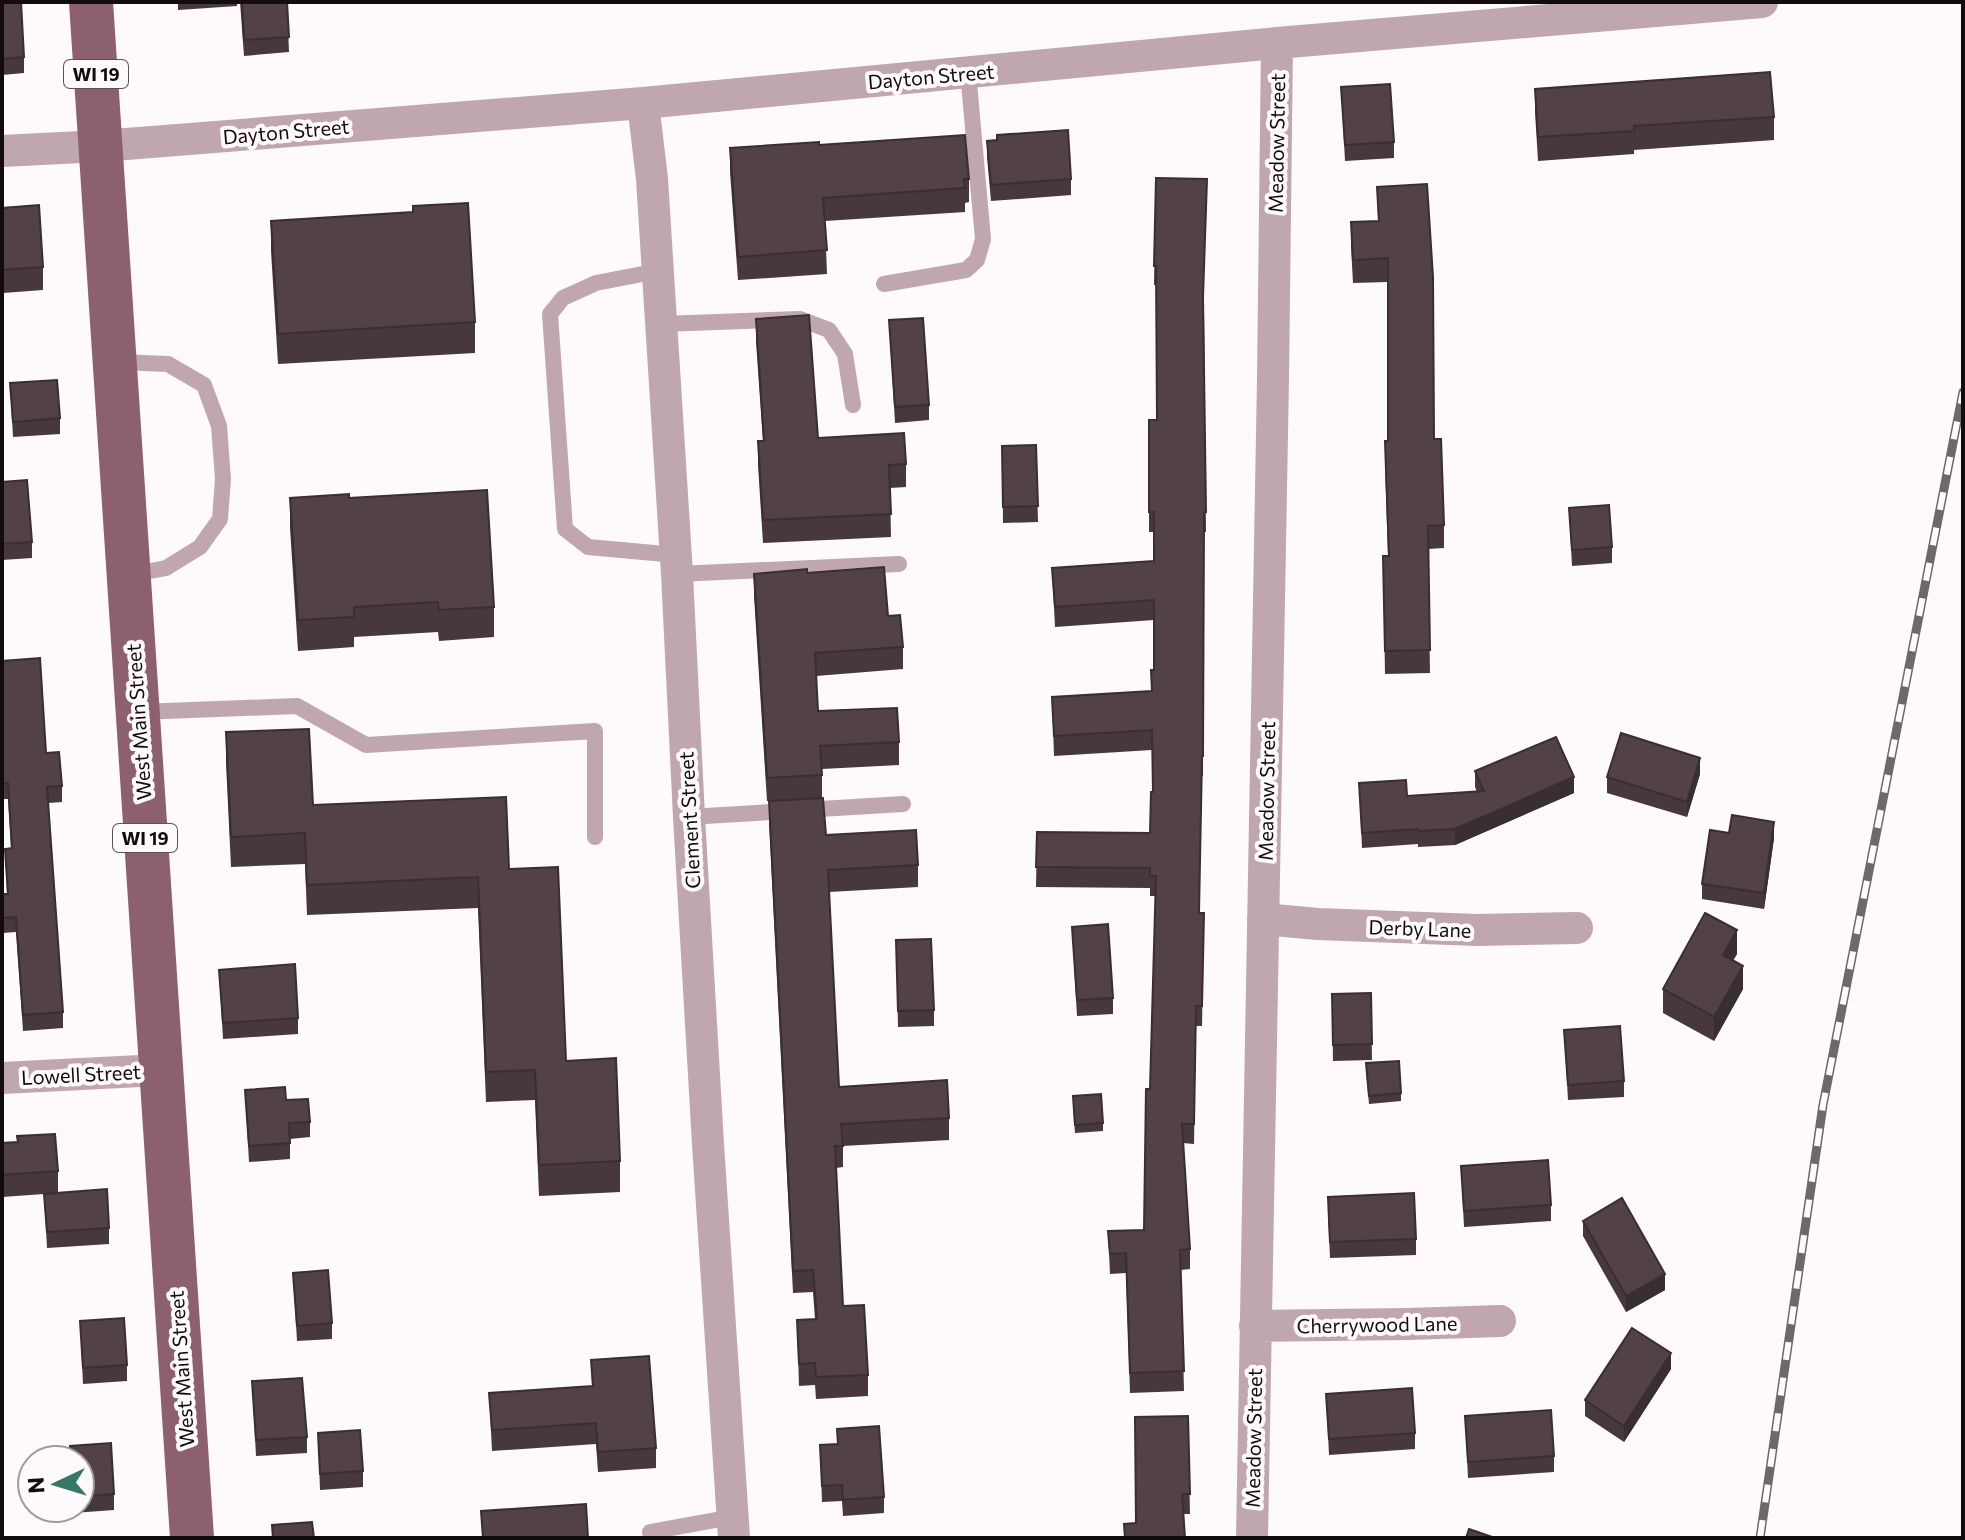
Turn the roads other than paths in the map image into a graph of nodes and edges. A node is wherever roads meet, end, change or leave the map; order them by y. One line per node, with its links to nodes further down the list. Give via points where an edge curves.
1 (91, 2): 6 (main road, West Main Street / WI 19)
2 (1762, 2): 3 (street, Dayton Street)
3 (1277, 43): 4 (street, Dayton Street); 20 (street, Meadow Street)
4 (968, 72): 5 (street, Dayton Street); 9 (lane, via 983,239 977,260 966,270)
5 (643, 103): 6 (street, Dayton Street); 8 (street, Clement Street)
6 (101, 146): 7 (street, Dayton Street); 11 (main road, West Main Street / WI 19)
7 (2, 151)
8 (658, 271): 10 (street, Clement Street); 13 (lane, via 596,283 563,298 550,314 565,529 588,547)
9 (884, 284)
10 (662, 324): 12 (lane, via 800,319 829,330 845,354); 13 (street, Clement Street)
11 (115, 361): 15 (main road, West Main Street / WI 19); 15 (lane, via 168,364 204,385 219,426 223,479 220,519 200,547 166,568)
12 (853, 405)
13 (677, 564): 14 (lane); 18 (street, Clement Street)
14 (899, 564)
15 (128, 575): 16 (main road, West Main Street / WI 19)
16 (137, 712): 19 (lane, via 297,706 366,745 595,731); 22 (main road, West Main Street / WI 19)
17 (903, 804): 18 (lane)
18 (689, 817): 26 (street, Clement Street)
19 (595, 837)
20 (1263, 919): 21 (street, Derby Lane, via 1477,930); 25 (street, Meadow Street)
21 (1577, 928)
22 (160, 1070): 23 (street, Lowell Street); 27 (main road, West Main Street / WI 19)
23 (2, 1078)
24 (1500, 1321): 25 (street, Cherrywood Lane)
25 (1255, 1326): 29 (street, Meadow Street)
26 (733, 1528): 28 (lane, via 650,1532)
27 (192, 1538)
28 (651, 1538)
29 (1252, 1538)

